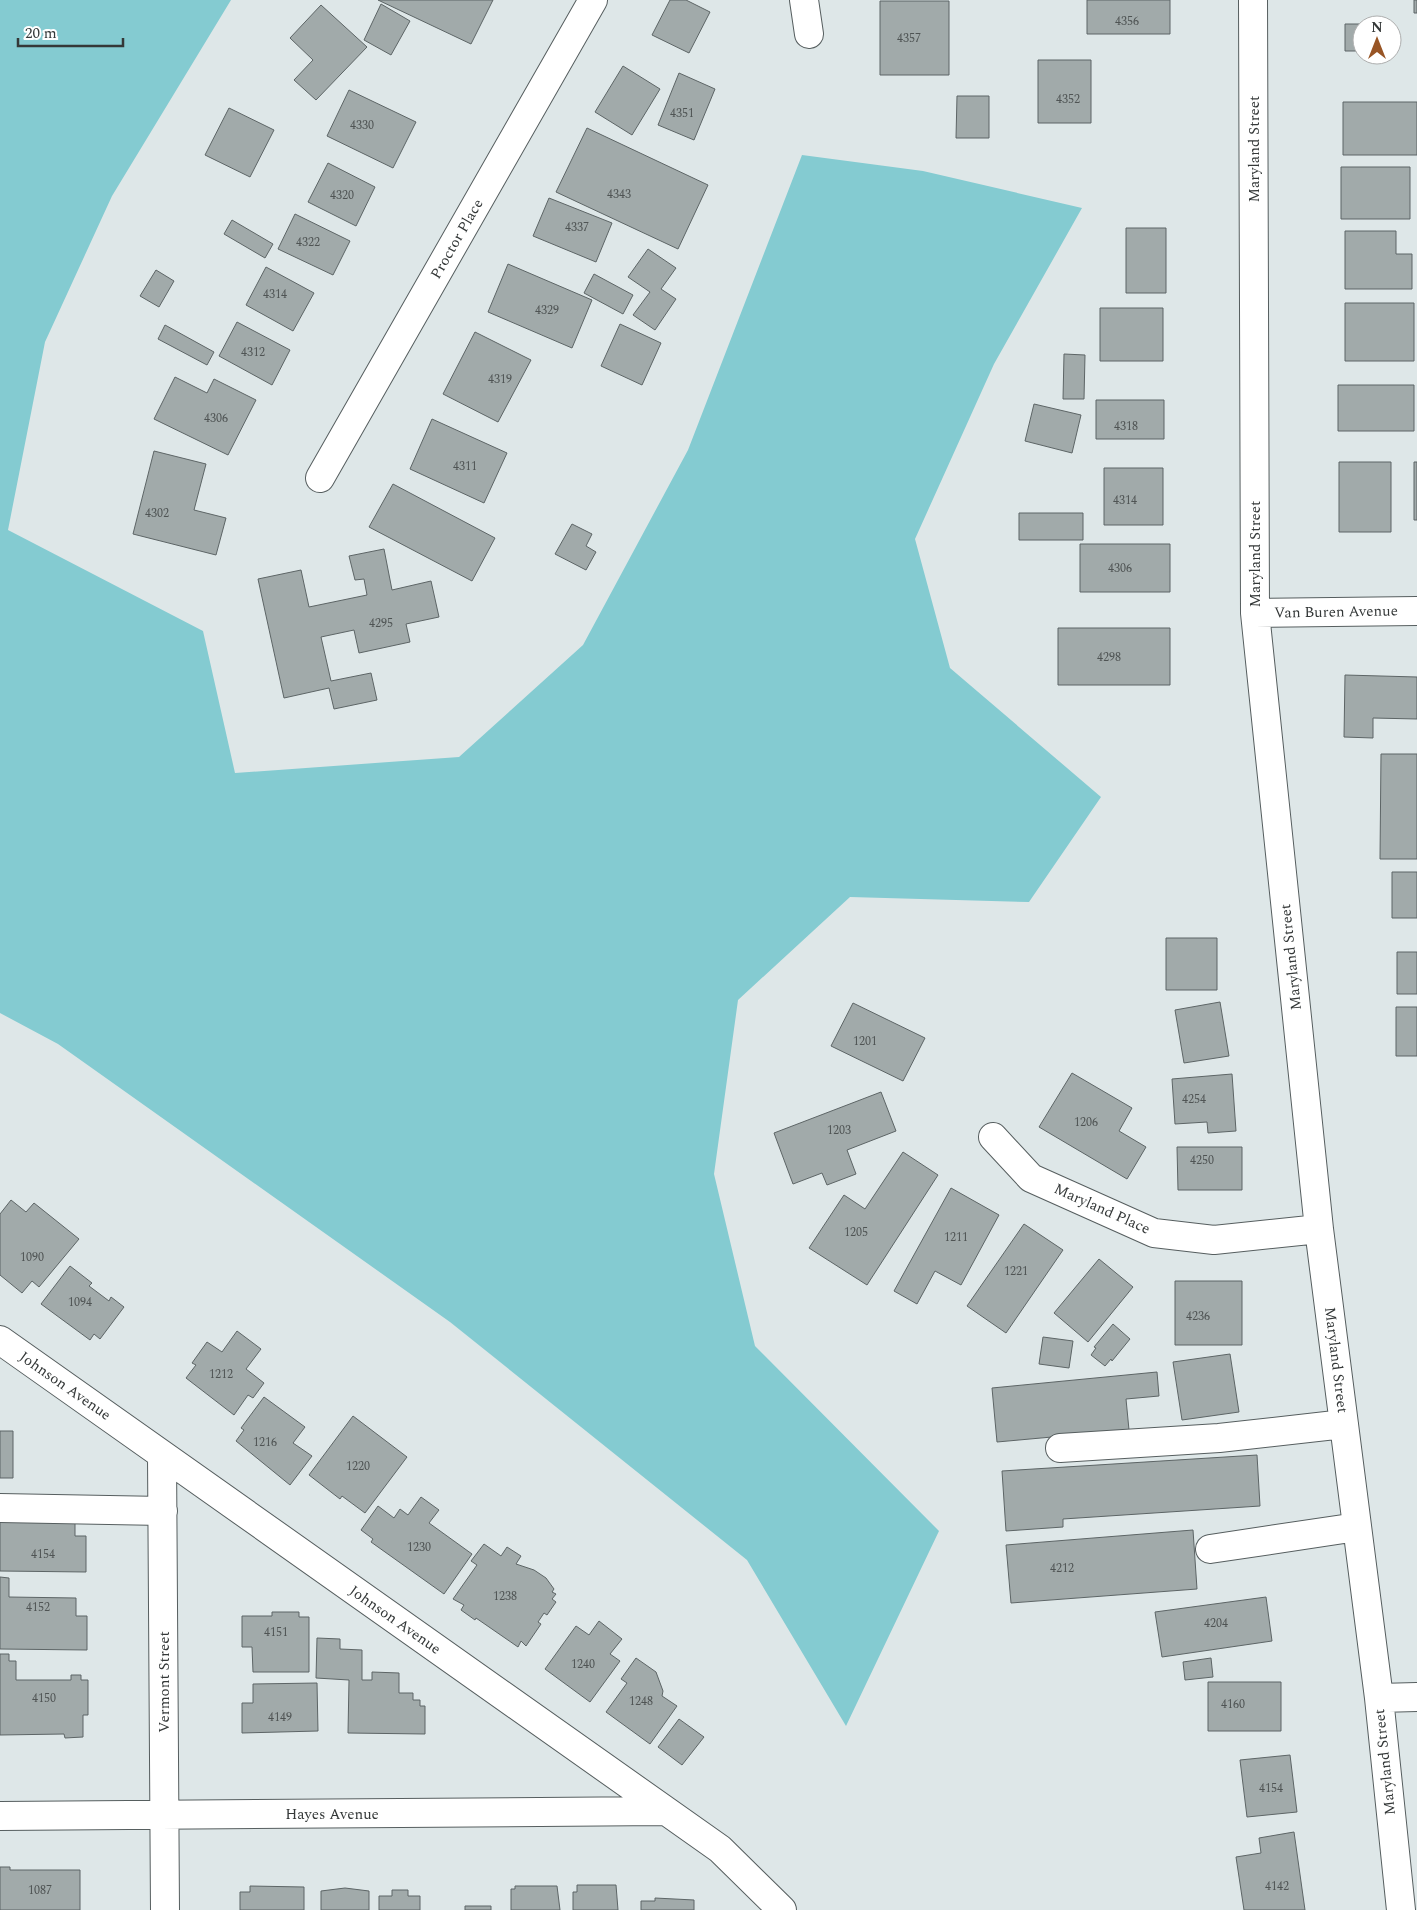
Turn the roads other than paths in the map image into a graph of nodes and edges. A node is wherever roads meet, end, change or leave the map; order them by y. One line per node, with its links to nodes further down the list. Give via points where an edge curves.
1 (593, 0): 5 (street, Proctor Place)
2 (804, 0): 4 (street)
3 (1254, 0): 7 (street, Maryland Street)
4 (808, 34)
5 (320, 478)
6 (1417, 611): 7 (street, Van Buren Avenue)
7 (1255, 613): 9 (street, Maryland Street)
8 (993, 1137): 9 (street, Maryland Place, via 1031,1178 1154,1233 1214,1240)
9 (1319, 1229): 11 (street, Maryland Street)
10 (0, 1340): 13 (street, Johnson Avenue)
11 (1344, 1424): 12 (street, via 1219,1438); 16 (street, Maryland Street)
12 (1060, 1448)
13 (162, 1454): 15 (street, Vermont Street); 20 (street, Johnson Avenue)
14 (0, 1508): 15 (street)
15 (163, 1511): 21 (street, Vermont Street)
16 (1357, 1526): 17 (street); 19 (street, Maryland Street)
17 (1210, 1549)
18 (1417, 1697): 19 (street)
19 (1379, 1698): 25 (street, Maryland Street)
20 (664, 1811): 21 (street, Hayes Avenue); 24 (street, Johnson Avenue, via 720,1849)
21 (164, 1815): 22 (street, Hayes Avenue); 23 (street, Vermont Street)
22 (0, 1816)
23 (165, 1910)
24 (782, 1910)
25 (1400, 1910)

